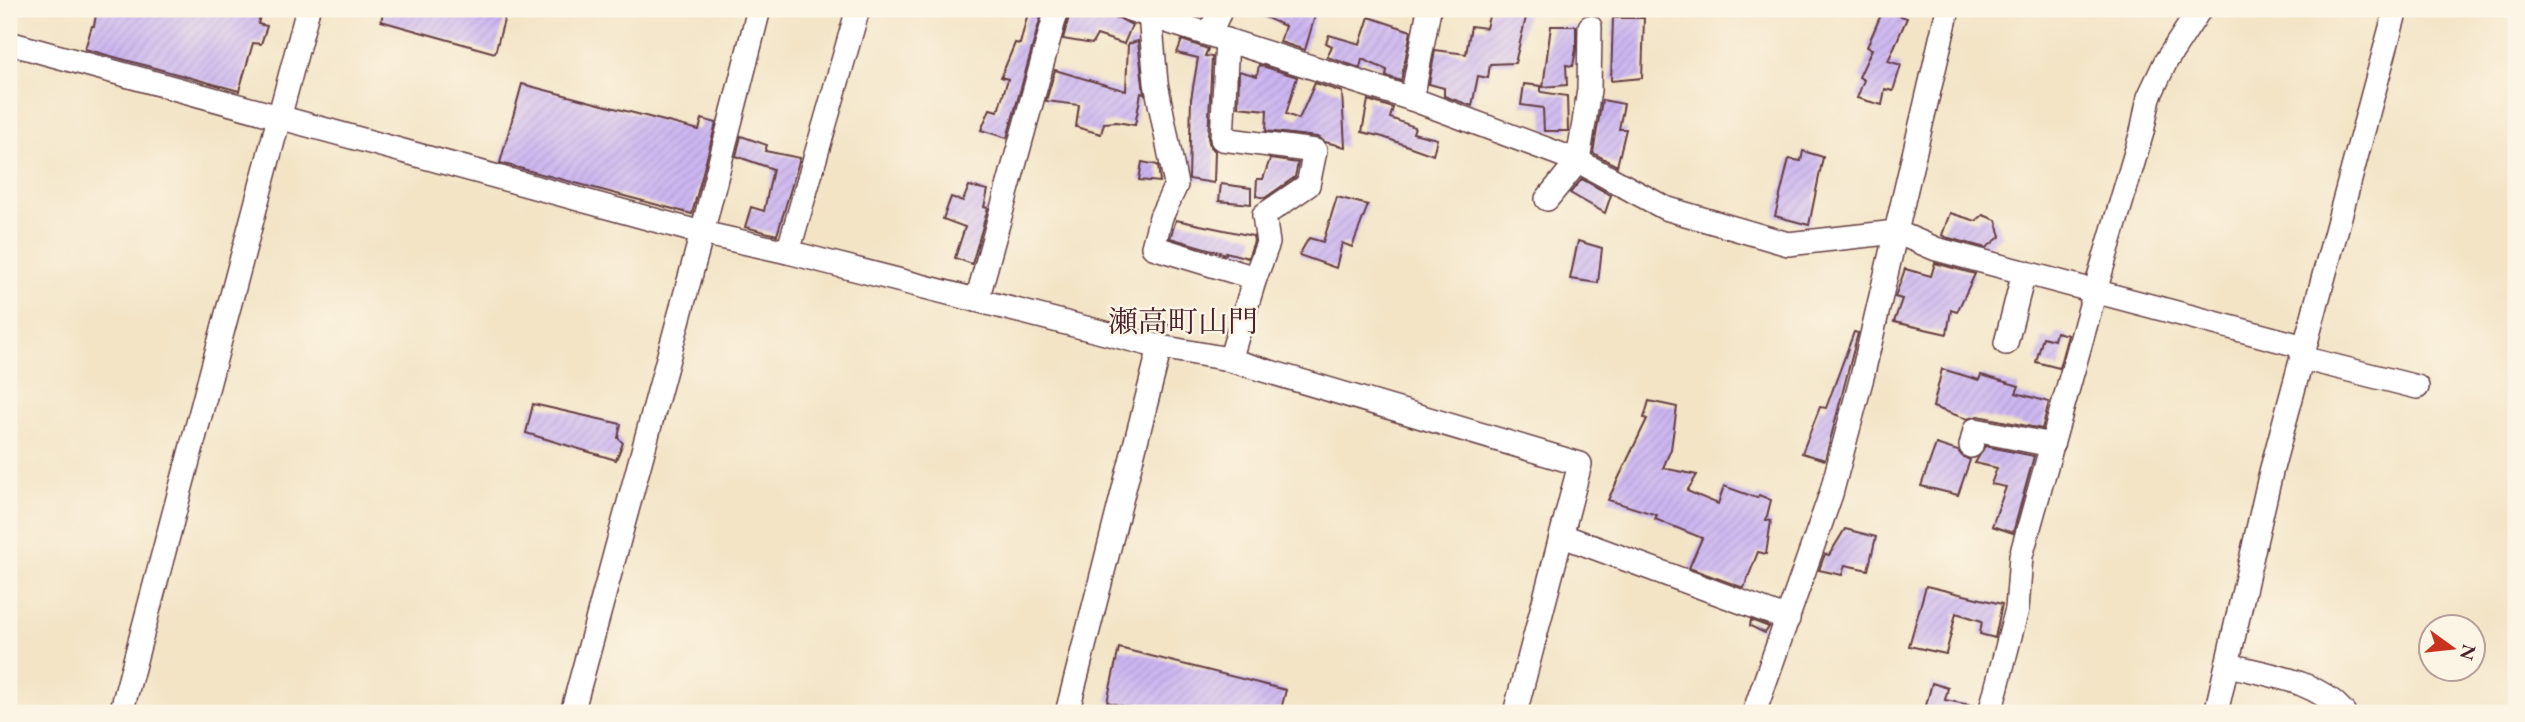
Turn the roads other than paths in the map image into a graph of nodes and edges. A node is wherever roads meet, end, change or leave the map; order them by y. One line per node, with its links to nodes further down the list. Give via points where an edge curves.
1 (308, 9): 15 (street)
2 (759, 9): 19 (street)
3 (858, 9): 20 (street)
4 (1057, 9): 24 (street)
5 (1221, 9): 12 (street)
6 (1429, 9): 14 (street)
7 (1948, 9): 18 (street)
8 (2200, 9): 23 (street, via 2149,97)
9 (2396, 9): 27 (street)
10 (1136, 11): 12 (street); 22 (street, via 1176,185 1153,247)
11 (1590, 27): 16 (street, via 1589,90)
12 (1218, 37): 14 (street); 22 (street, via 1222,139 1315,151 1308,185 1264,215 1268,243)
13 (9, 43): 15 (street)
14 (1412, 99): 16 (street)
15 (279, 117): 19 (street); 35 (street)
16 (1578, 161): 17 (street); 18 (street, via 1665,208 1788,244)
17 (1547, 199)
18 (1896, 232): 21 (street, via 1936,249); 33 (street, via 1830,494)
19 (702, 233): 20 (street); 36 (street)
20 (788, 252): 24 (street)
21 (2025, 272): 23 (street); 25 (street)
22 (1255, 278): 28 (street)
23 (2095, 291): 27 (street); 30 (street)
24 (977, 300): 26 (street)
25 (2006, 343)
26 (1160, 347): 28 (street); 37 (street)
27 (2303, 352): 29 (street); 34 (street)
28 (1230, 360): 32 (street, via 1580,464)
29 (2417, 387)
30 (2052, 445): 31 (street, via 1975,430); 40 (street, via 2021,556 2017,609)
31 (1971, 446)
32 (1563, 536): 33 (street); 38 (street)
33 (1788, 619): 39 (street)
34 (2228, 665): 41 (street); 42 (street, via 2311,687)
35 (121, 713)
36 (572, 713)
37 (1067, 713)
38 (1515, 713)
39 (1754, 713)
40 (1990, 713)
41 (2216, 713)
42 (2344, 713)

